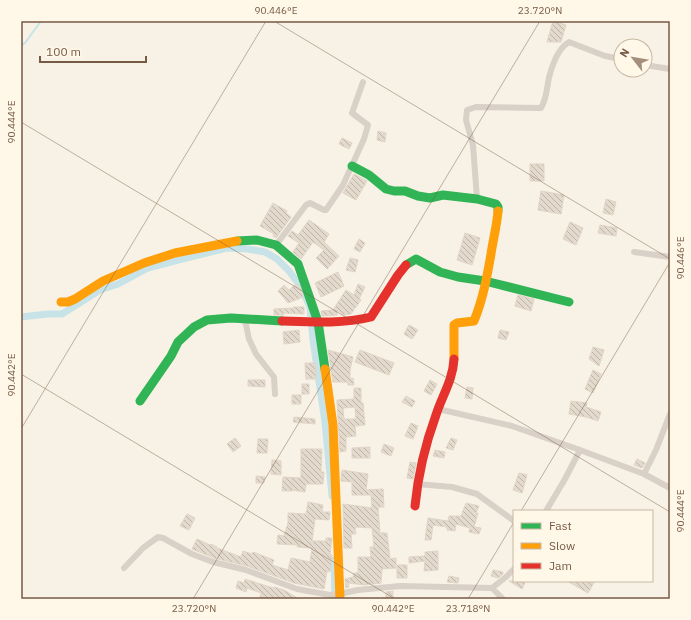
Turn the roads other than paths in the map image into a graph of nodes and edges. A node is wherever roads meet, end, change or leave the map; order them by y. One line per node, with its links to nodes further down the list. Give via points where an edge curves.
1 (613, 58): 6 (street, via 569,42 562,46 550,73 546,100 541,108 476,107 467,110 466,120 473,145)
2 (653, 66): 3 (street)
3 (670, 69)
4 (363, 82): 5 (street, via 352,113 368,125)
5 (352, 166): 6 (street, via 369,175 386,189 406,191 430,198 443,195); 7 (street, via 326,210 310,202)
6 (477, 199): 10 (street, via 496,204 498,207)
7 (276, 245): 11 (street, via 258,240 245,240 175,253 123,272 75,299); 14 (street, via 298,264)
8 (634, 252): 9 (street)
9 (670, 257)
10 (485, 281): 12 (street); 14 (street, via 440,272 416,259 402,269 392,281 371,317 359,320); 17 (street, via 474,321 454,325 452,373)
11 (61, 302)
12 (569, 302)
13 (245, 320): 14 (street); 15 (street, via 249,339 256,354 274,377); 16 (street, via 208,320 194,327 178,342)
14 (317, 321): 29 (street, via 333,425 337,517)
15 (275, 394)
16 (140, 401)
17 (438, 409): 19 (street, via 512,426); 21 (street, via 424,448)
18 (670, 414): 20 (street)
19 (580, 450): 20 (street); 24 (street)
20 (644, 474): 22 (street)
21 (417, 484): 23 (street); 25 (street, via 452,487 477,494)
22 (670, 488)
23 (415, 506)
24 (546, 510)
25 (513, 520)
26 (124, 568): 29 (street, via 158,537 192,554 246,570 297,590)
27 (513, 570): 28 (street)
28 (492, 588): 29 (street, via 400,586 358,590); 30 (street)
29 (336, 596)
30 (503, 599)

